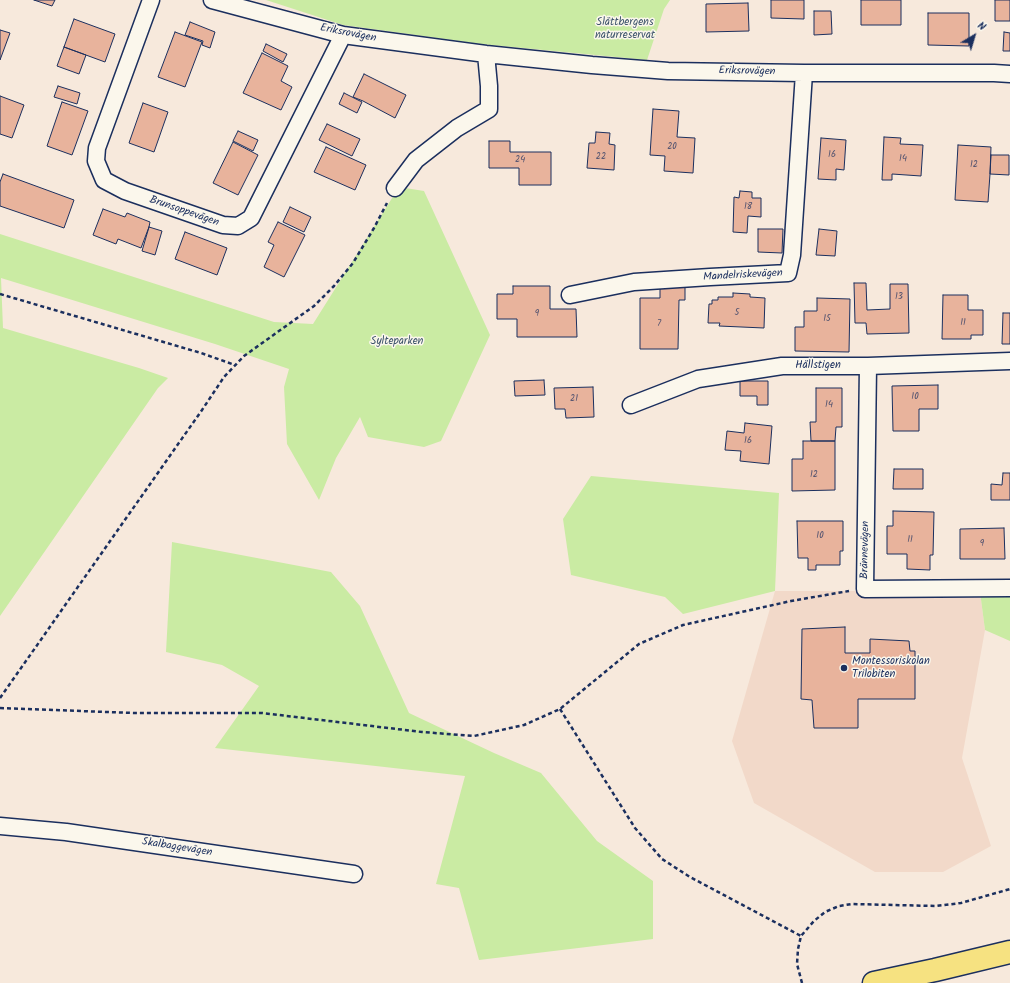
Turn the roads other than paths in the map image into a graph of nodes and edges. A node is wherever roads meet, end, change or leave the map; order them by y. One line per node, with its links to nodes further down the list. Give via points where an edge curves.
1 (151, 0): 3 (street, Brunsoppevägen, via 97,148 96,160 104,180 125,191 223,226 238,226 251,218)
2 (212, 0): 3 (street, Eriksrovägen)
3 (343, 35): 4 (street, Eriksrovägen)
4 (486, 54): 5 (street, Eriksrovägen, via 668,71); 7 (street, via 489,109 457,128 416,160)
5 (804, 73): 6 (street, Eriksrovägen); 8 (street, Mandelriskevägen, via 792,255 788,273 634,282)
6 (1010, 74)
7 (395, 188)
8 (570, 295)
9 (1010, 362): 10 (street, Hällstigen)
10 (868, 366): 11 (street, Hällstigen, via 782,366 698,379); 12 (street, Brännevägen, via 865,589)
11 (631, 405)
12 (1010, 588)
13 (0, 826): 14 (street, Skalbaggevägen, via 66,832)
14 (354, 874)
15 (1010, 952): 16 (highway)
16 (874, 983)

